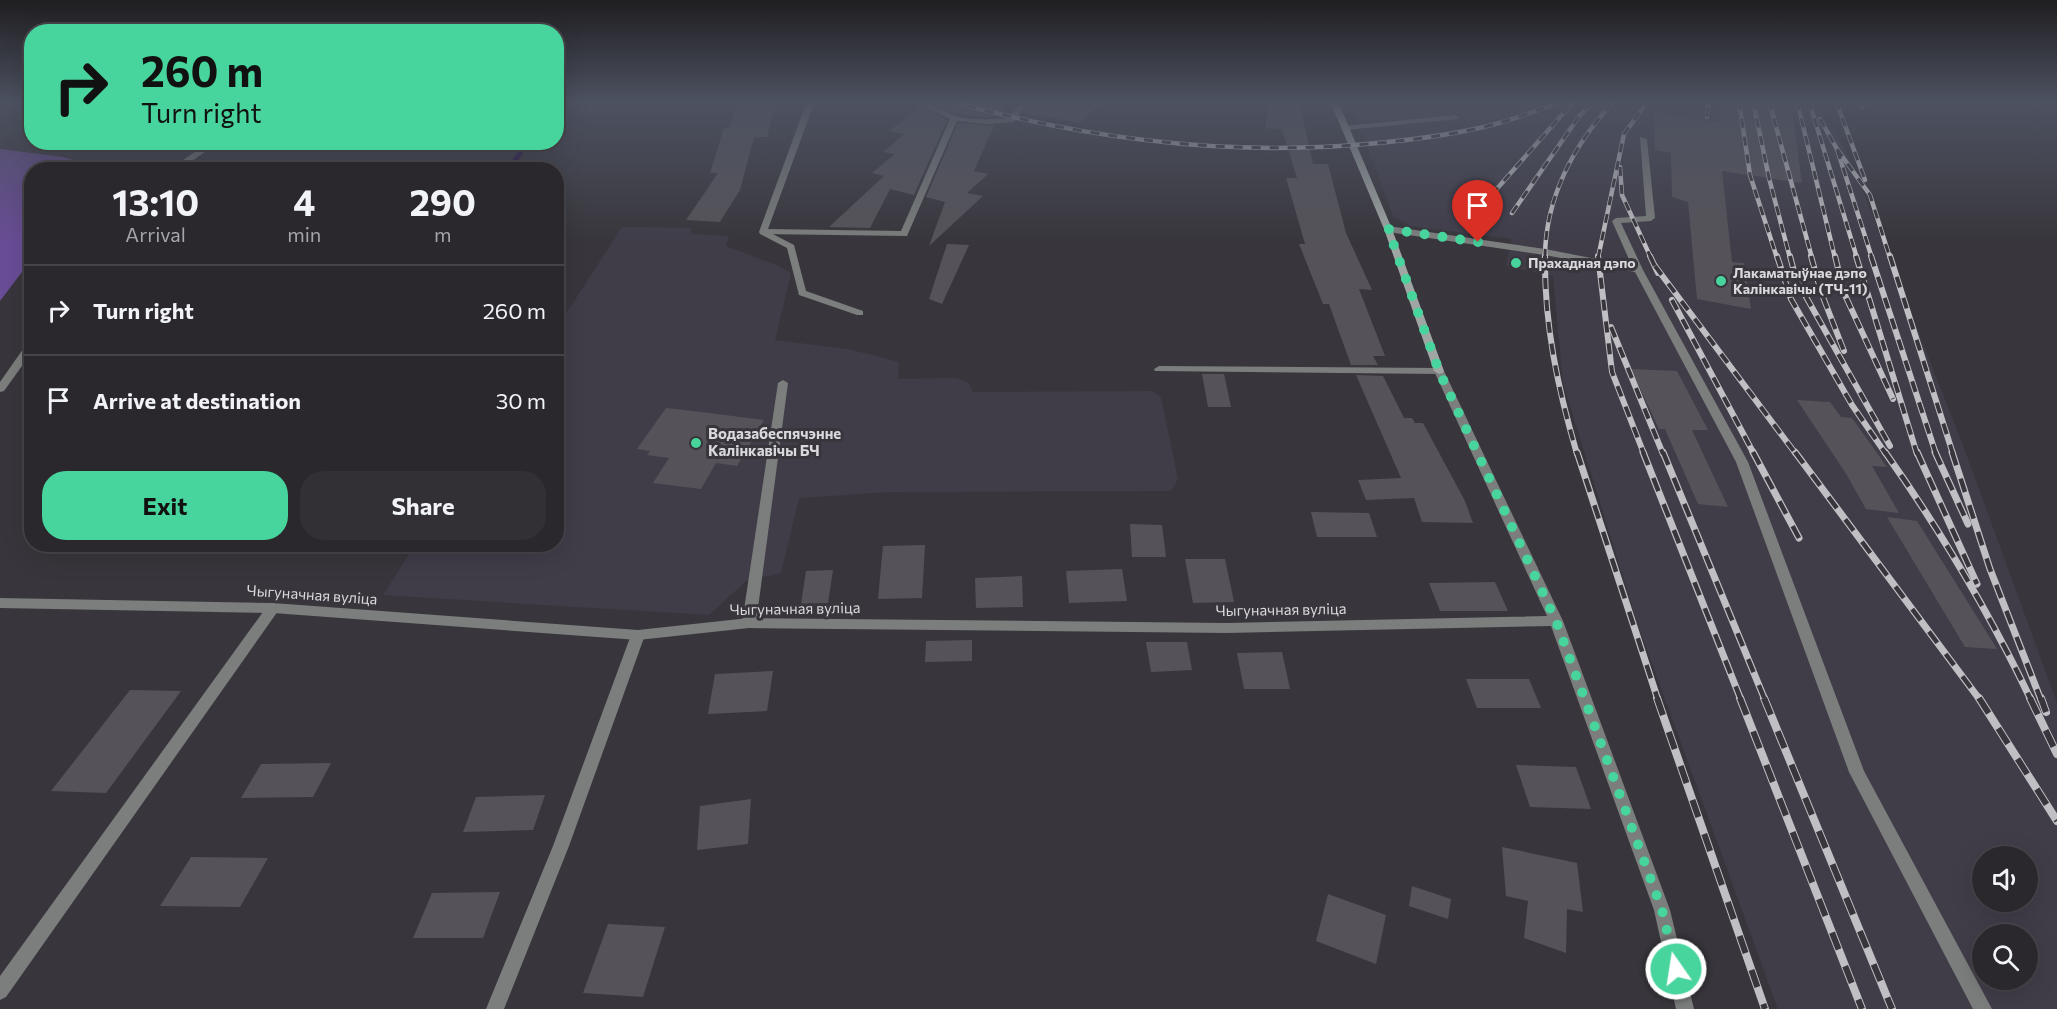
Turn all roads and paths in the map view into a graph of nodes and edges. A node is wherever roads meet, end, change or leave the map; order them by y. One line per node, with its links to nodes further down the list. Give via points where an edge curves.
1 (794, 148): 8 (street)
2 (941, 148): 8 (street, via 904,234)
3 (1354, 148): 7 (street)
4 (1644, 148): 9 (street, via 1651,218 1616,221)
5 (203, 150): 6 (street)
6 (185, 162)
7 (1388, 229): 9 (street); 13 (street)
8 (763, 232): 10 (street, via 791,247 801,293)
9 (1638, 270): 24 (street, via 1742,462 1857,772)
10 (860, 313)
11 (24, 355): 15 (street)
12 (1159, 369): 13 (street)
13 (1439, 371): 18 (street)
14 (783, 383): 19 (street)
15 (0, 389)
16 (0, 603): 17 (street, Чыгуначная вуліца)
17 (273, 608): 20 (street, Чыгуначная вуліца); 21 (street)
18 (1556, 621): 19 (street, Чыгуначная вуліца, via 1227,628); 23 (street, via 1662,910)
19 (749, 623): 20 (street, Чыгуначная вуліца)
20 (638, 635): 22 (street, via 561,846)
21 (0, 992)
22 (495, 1009)
23 (1685, 1009)
24 (1983, 1009)

